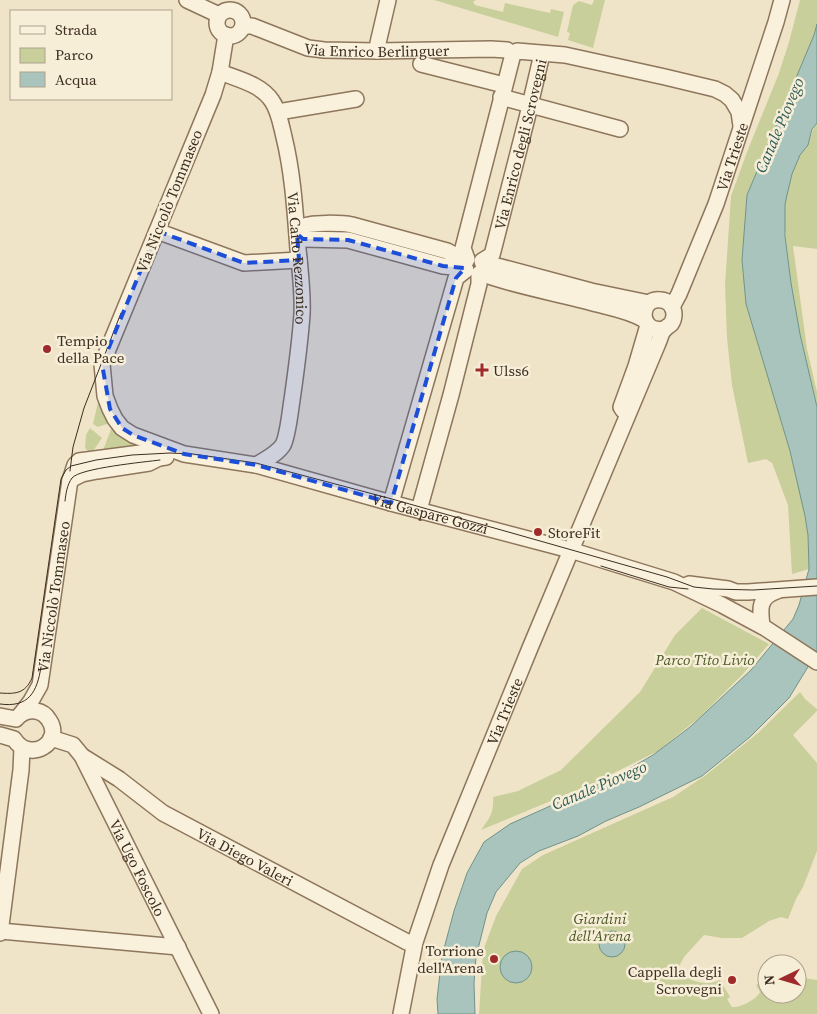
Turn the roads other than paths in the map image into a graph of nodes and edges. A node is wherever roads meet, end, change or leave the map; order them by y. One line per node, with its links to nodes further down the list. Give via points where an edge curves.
1 (187, 0): 5 (street)
2 (388, 0): 7 (street)
3 (782, 0): 16 (street, Via Trieste)
4 (242, 13): 5 (street, via 226,10); 6 (street, via 238,33); 7 (street, Via Enrico Berlinguer, via 252,26 308,48)
5 (219, 16): 6 (street, via 218,27)
6 (226, 35): 11 (street, Via Niccolò Tommaseo)
7 (378, 51): 8 (street, Via Enrico Berlinguer, via 491,49 507,50)
8 (513, 54): 9 (street, Via Enrico degli Scrovegni, via 519,50); 12 (street, Via Enrico degli Scrovegni)
9 (542, 54): 14 (street, Via Enrico degli Scrovegni); 16 (street, via 565,55 715,89 732,100 739,112)
10 (421, 64): 12 (street, Via Enrico degli Scrovegni)
11 (220, 72): 15 (street, Via Carlo Rezzonico, via 261,89); 19 (street, Via Niccolò Tommaseo)
12 (502, 91): 14 (street); 23 (street, Via Enrico degli Scrovegni, via 462,248)
13 (356, 100): 15 (street)
14 (530, 105): 17 (street); 23 (street, Via Enrico degli Scrovegni, via 492,255)
15 (278, 112): 20 (street, Via Carlo Rezzonico, via 293,184)
16 (741, 126): 25 (street, Via Trieste, via 716,204)
17 (620, 129)
18 (352, 225): 20 (street, via 309,225 302,227); 21 (street); 23 (street, via 447,251)
19 (157, 231): 22 (street, via 244,263); 28 (street, Via Niccolò Tommaseo)
20 (297, 234): 21 (street, via 310,240); 22 (street, Via Carlo Rezzonico)
21 (348, 240): 23 (street, via 443,266)
22 (299, 260): 33 (street, Via Carlo Rezzonico, via 302,311 284,444)
23 (473, 266): 24 (street, via 501,267); 26 (street, via 498,279 630,313); 29 (street, Via Enrico degli Scrovegni, via 456,278); 30 (street, Via Enrico degli Scrovegni, via 479,284)
24 (649, 303): 25 (street, via 663,300); 26 (street, Via Trieste, via 644,311)
25 (672, 307): 27 (street, Via Trieste, via 673,320)
26 (646, 323): 27 (street, via 654,329); 31 (street, Via Trieste, via 636,366 621,407)
27 (664, 329): 31 (street, Via Trieste)
28 (102, 364): 32 (street, Via Gaspare Gozzi, via 105,396 114,419 122,428)
29 (425, 388): 30 (street); 35 (street, Via Enrico degli Scrovegni)
30 (451, 395): 36 (street, Via Enrico degli Scrovegni)
31 (628, 414): 37 (street, Via Trieste)
32 (184, 454): 33 (street, Via Gaspare Gozzi); 34 (street, Via Gaspare Gozzi, via 82,474)
33 (256, 465): 35 (street, Via Gaspare Gozzi)
34 (70, 480): 43 (street, Via Niccolò Tommaseo)
35 (391, 503): 36 (street, Via Gaspare Gozzi)
36 (419, 510): 37 (street, Via Gaspare Gozzi)
37 (570, 550): 38 (street, Via Gaspare Gozzi); 51 (street, Via Trieste, via 441,865)
38 (674, 582): 40 (street, Via Gaspare Gozzi, via 736,592); 41 (street, Via Gaspare Gozzi)
39 (817, 587): 40 (street, Via Gaspare Gozzi)
40 (781, 590): 41 (street, via 769,593 763,599 761,615)
41 (764, 627): 42 (street, Via Gaspare Gozzi)
42 (817, 662)
43 (40, 685): 45 (street, Via Niccolò Tommaseo); 46 (street, Via Niccolò Tommaseo)
44 (0, 716): 45 (street)
45 (18, 716): 46 (street, via 36,711)
46 (46, 716): 47 (street, Via Niccolò Tommaseo, via 52,728)
47 (51, 738): 48 (street, via 36,750); 49 (street, Via Ugo Foscolo, via 73,745)
48 (12, 741): 50 (street, via 21,770)
49 (82, 756): 51 (street, Via Diego Valeri, via 163,813 407,942); 52 (street, Via Ugo Foscolo)
50 (0, 932): 52 (street)
51 (416, 942): 54 (street, Via Trieste)
52 (178, 947): 53 (street, Via Ugo Foscolo)
53 (211, 1014)
54 (401, 1014)

